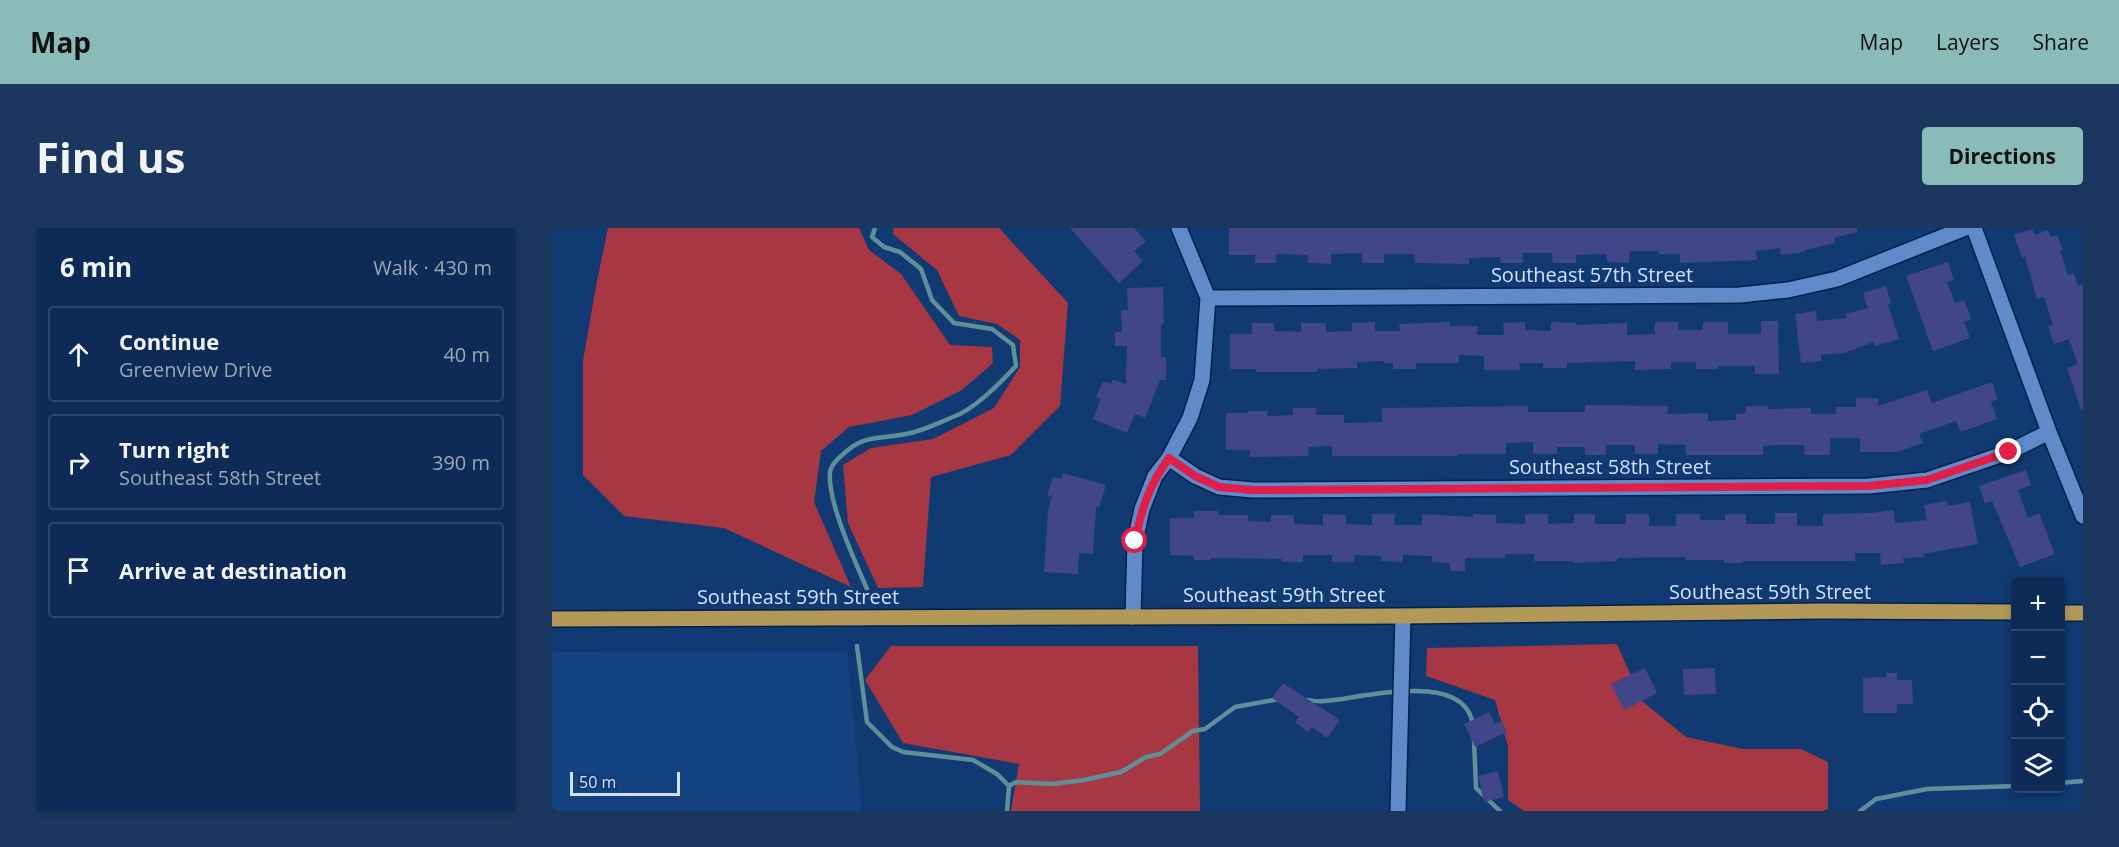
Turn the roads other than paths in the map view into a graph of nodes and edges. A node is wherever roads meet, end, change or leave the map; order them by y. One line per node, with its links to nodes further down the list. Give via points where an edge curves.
1 (1179, 228): 4 (street)
2 (1965, 228): 4 (street, Southeast 57th Street, via 1837,279 1740,295)
3 (1974, 228): 5 (street)
4 (1208, 298): 6 (street, via 1202,380 1190,418)
5 (2049, 432): 6 (street, Southeast 58th Street, via 2009,452 1927,480 1869,486 1253,490 1219,487); 7 (street)
6 (1169, 458): 12 (street, via 1155,476 1142,509 1135,541)
7 (2083, 516)
8 (2011, 612): 11 (main road, Southeast 59th Street)
9 (2065, 613): 10 (main road)
10 (2083, 613)
11 (1403, 616): 12 (main road, Southeast 59th Street); 14 (street)
12 (1133, 617): 13 (main road, Southeast 59th Street)
13 (552, 619)
14 (1398, 811)

